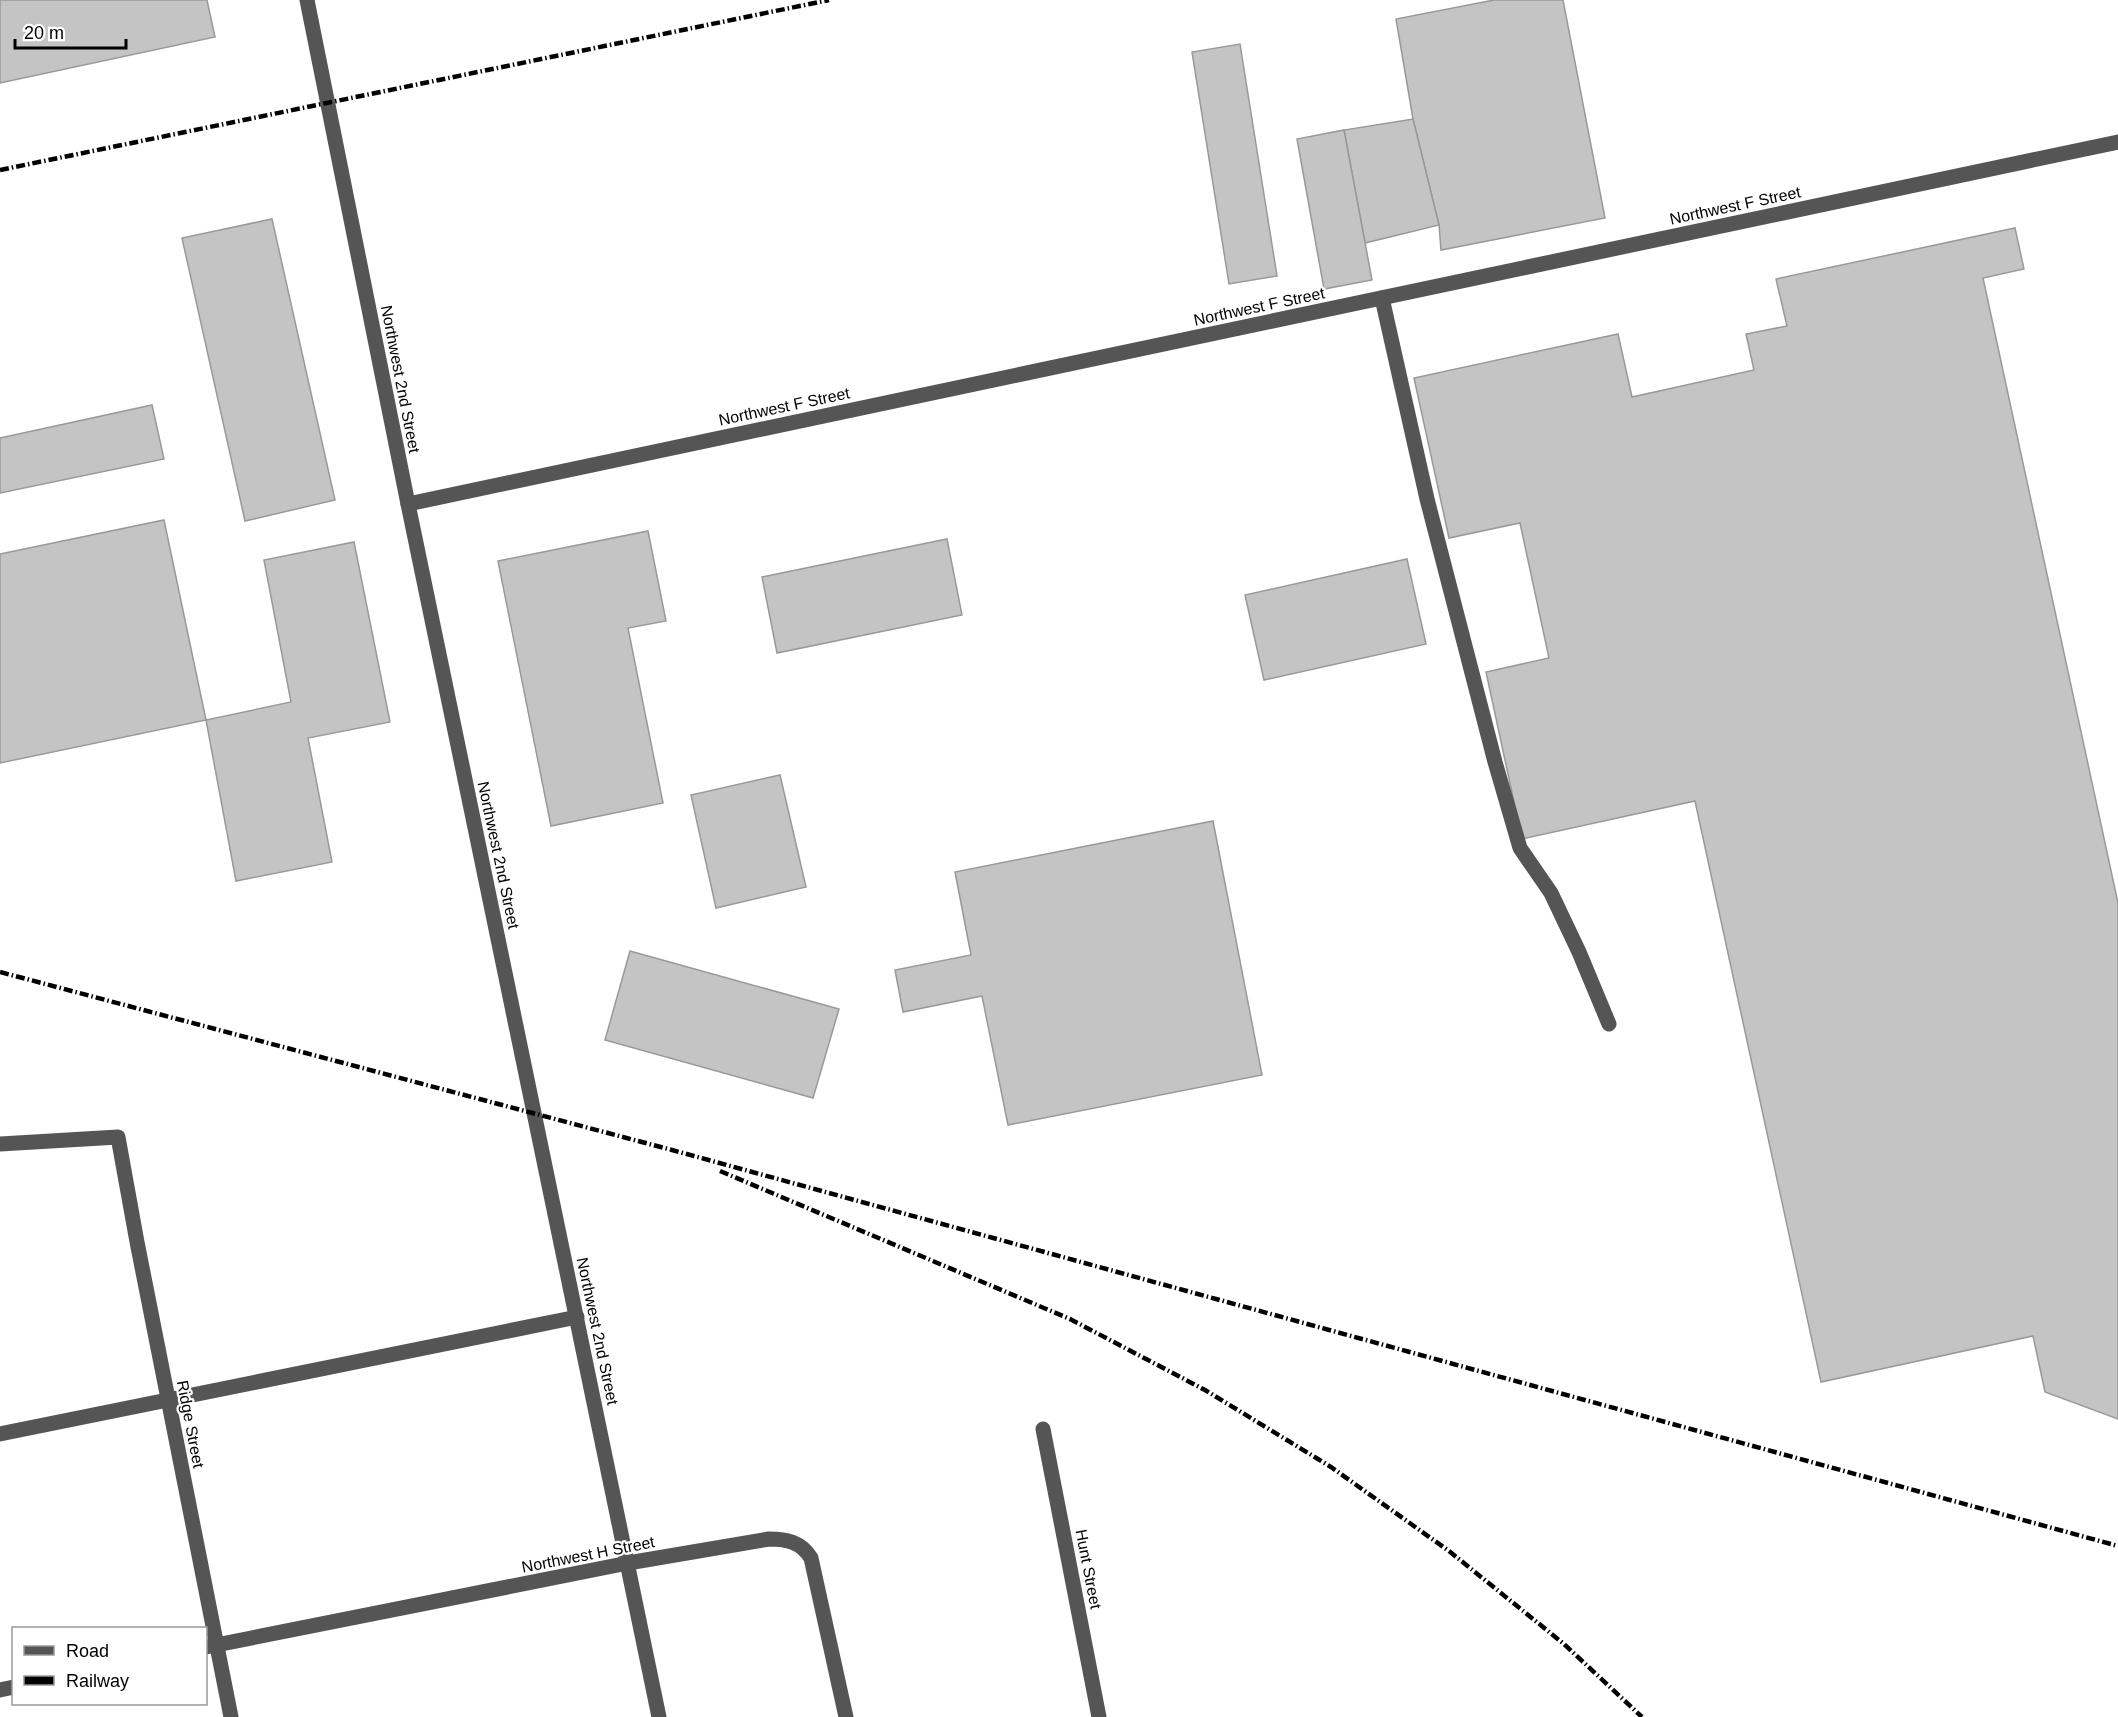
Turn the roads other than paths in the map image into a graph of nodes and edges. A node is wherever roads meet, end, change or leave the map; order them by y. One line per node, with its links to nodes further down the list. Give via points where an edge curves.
1 (307, 0): 4 (street, Northwest 2nd Street)
2 (2118, 142): 3 (street, Northwest F Street)
3 (1382, 298): 4 (street, Northwest F Street); 5 (street, via 1427,499 1520,848 1551,893)
4 (408, 504): 7 (street, Northwest 2nd Street)
5 (1609, 1024)
6 (0, 1144): 8 (street, Ridge Street, via 118,1137)
7 (577, 1317): 8 (street); 11 (street, Northwest 2nd Street)
8 (168, 1400): 10 (street); 12 (street, Ridge Street)
9 (1043, 1429): 16 (street, Hunt Street)
10 (0, 1434)
11 (628, 1563): 12 (street, Northwest H Street); 14 (street, Northwest 2nd Street); 15 (street, Northwest H Street, via 769,1539 788,1540 805,1549 815,1570)
12 (211, 1646): 13 (street, Ridge Street)
13 (231, 1717)
14 (659, 1717)
15 (846, 1717)
16 (1100, 1717)

